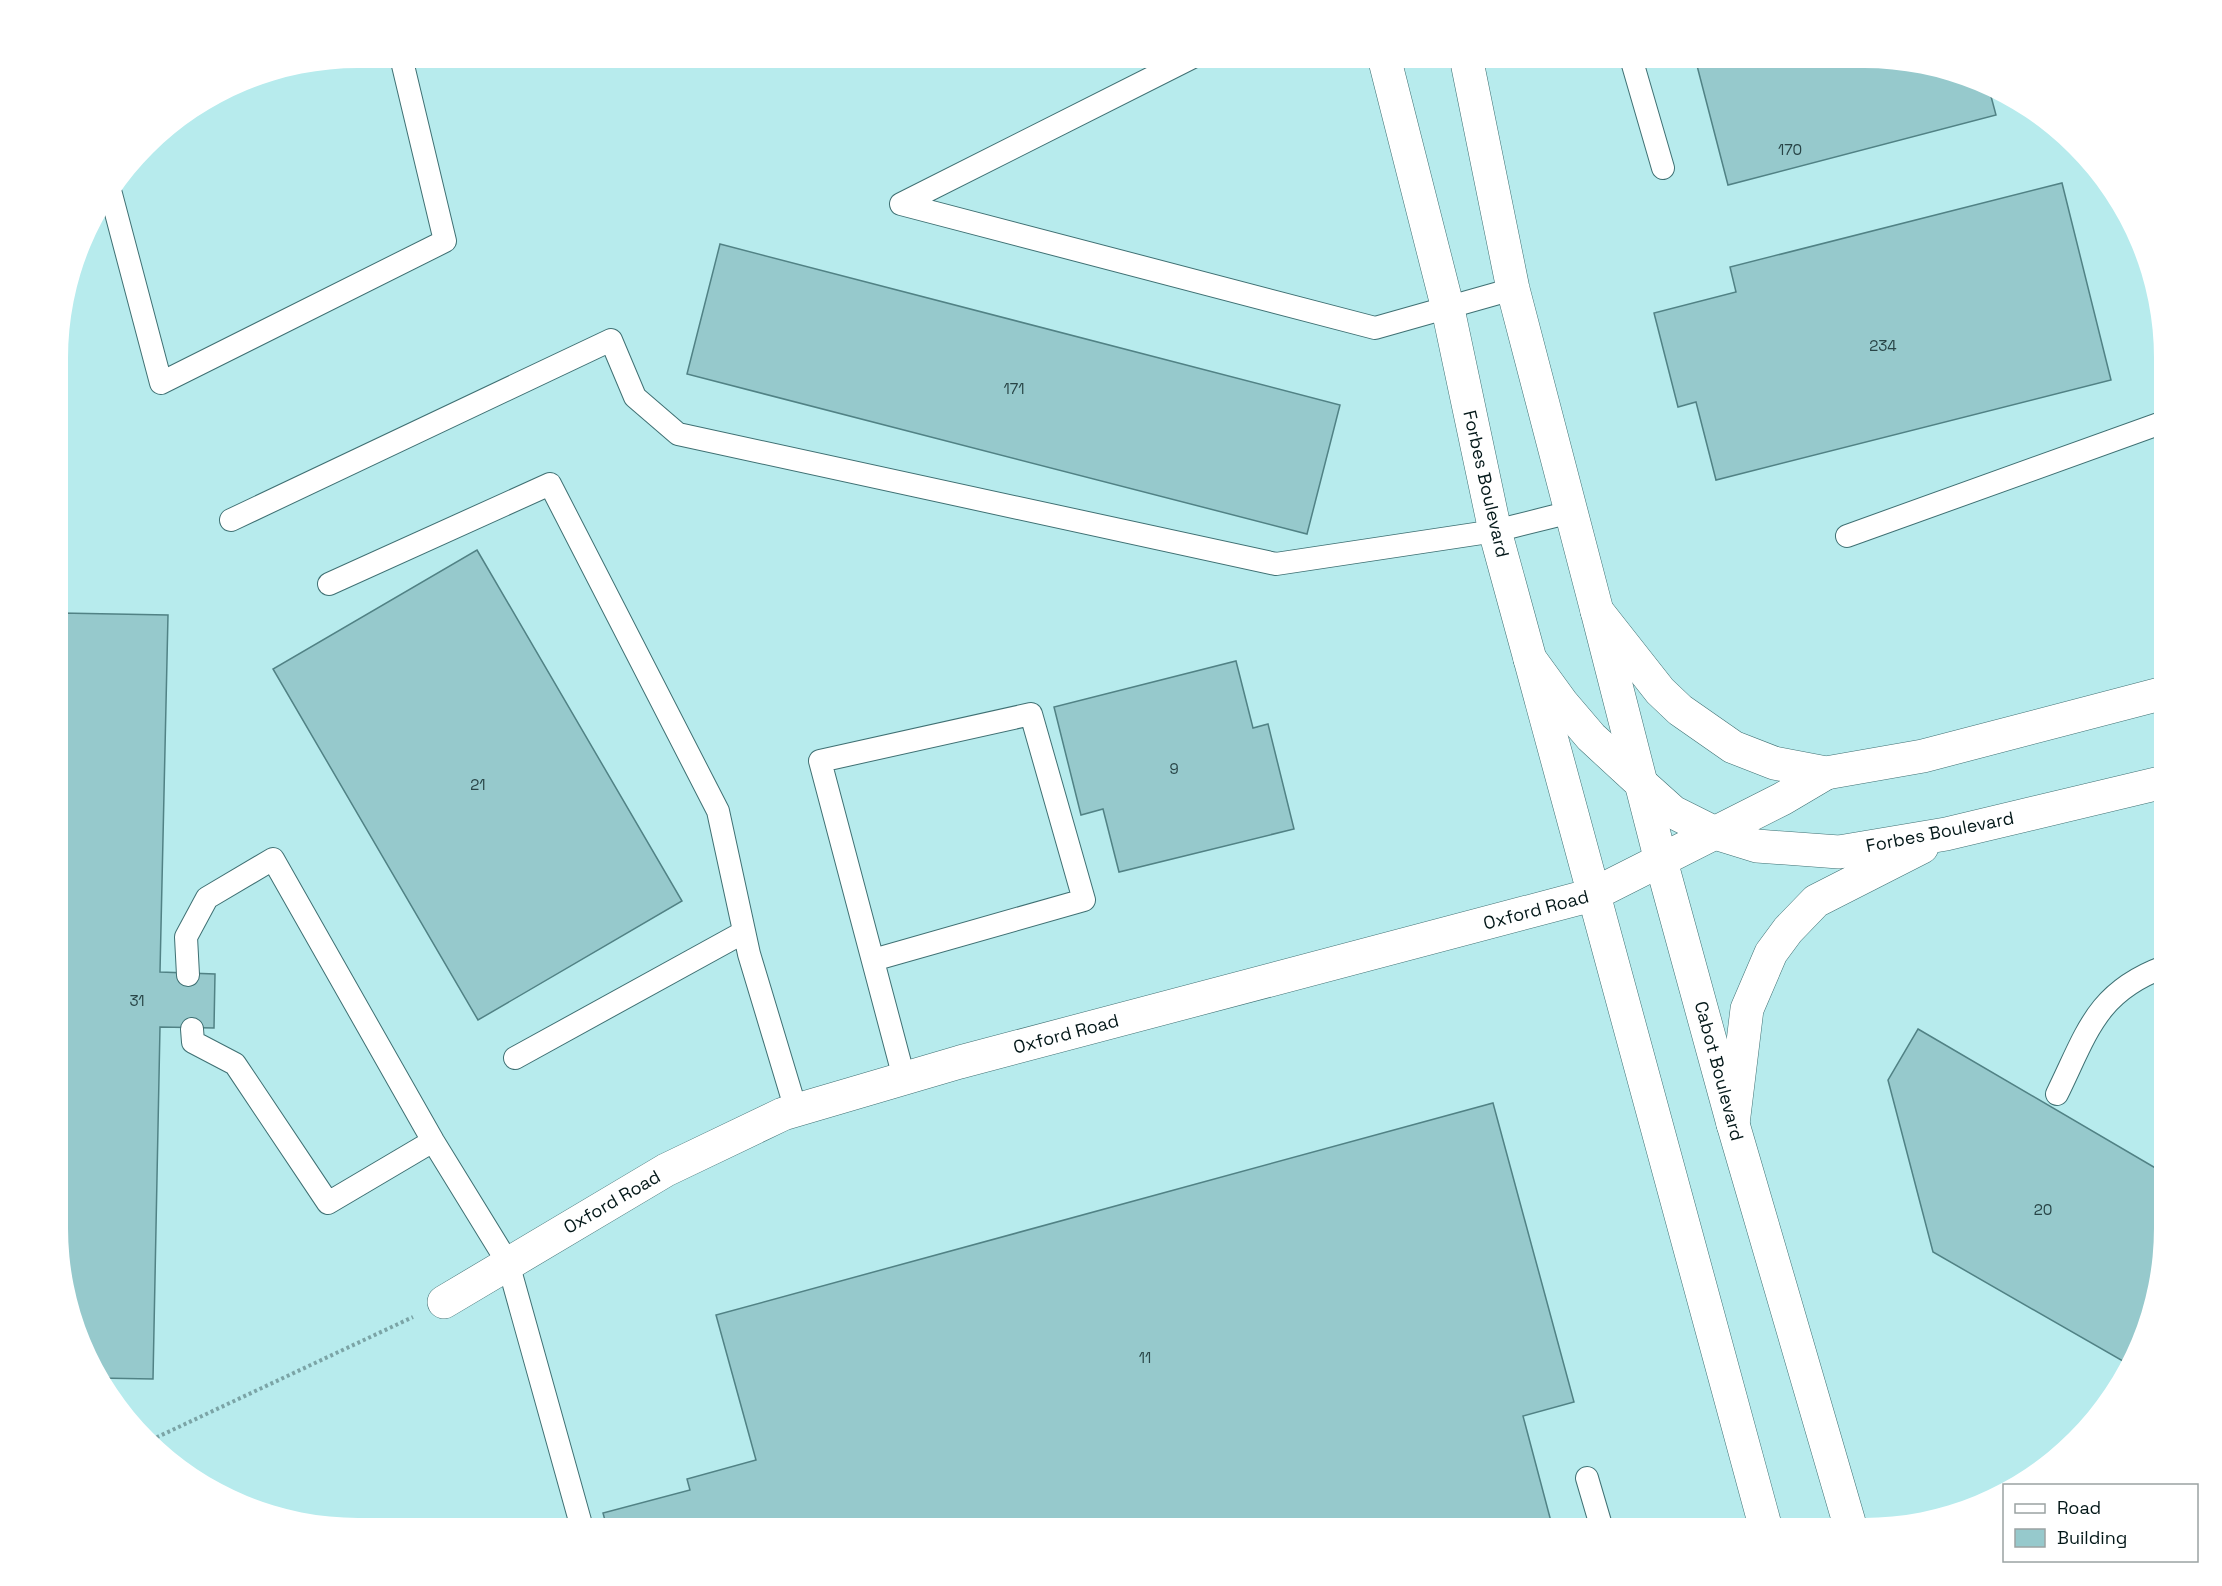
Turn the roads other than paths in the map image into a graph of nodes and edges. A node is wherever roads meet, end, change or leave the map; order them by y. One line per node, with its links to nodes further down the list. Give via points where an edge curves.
1 (404, 68): 7 (lane, via 445,241 161,383)
2 (1171, 68): 9 (lane, via 901,204 1375,328)
3 (1387, 68): 9 (street, Forbes Boulevard)
4 (1468, 68): 8 (street)
5 (1634, 68): 6 (lane)
6 (1663, 168)
7 (113, 201)
8 (1513, 289): 9 (lane); 11 (street)
9 (1448, 309): 13 (street, Forbes Boulevard)
10 (2154, 426): 14 (lane)
11 (1571, 512): 13 (lane); 16 (street)
12 (231, 520): 13 (lane, via 611,340 635,397 678,434 1276,564)
13 (1495, 531): 17 (street, Forbes Boulevard)
14 (1847, 536)
15 (329, 584): 26 (lane, via 550,484 718,811)
16 (1597, 611): 19 (street, via 1660,691 1708,730 1733,747 1774,763); 21 (street, Cabot Boulevard)
17 (1530, 659): 21 (street, Forbes Boulevard, via 1591,737); 25 (street)
18 (2154, 696): 19 (street, via 1923,756)
19 (1826, 772): 22 (street)
20 (2154, 784): 23 (street, Forbes Boulevard)
21 (1643, 785): 22 (street, Forbes Boulevard, via 1673,812); 24 (street, Cabot Boulevard)
22 (1715, 833): 23 (street, Forbes Boulevard, via 1757,846 1839,852); 24 (street, Oxford Road)
23 (1947, 834): 35 (street, via 1816,901 1788,930 1771,954 1747,1009)
24 (1661, 861): 25 (street, Oxford Road); 35 (street, Cabot Boulevard)
25 (1592, 895): 32 (street, Oxford Road); 42 (street)
26 (744, 932): 31 (lane); 34 (lane)
27 (873, 960): 27 (lane, via 820,761 1031,714 1084,900); 32 (lane)
28 (2154, 971): 33 (lane, via 2136,977 2106,1002 2094,1018)
29 (189, 975): 36 (lane, via 186,937 207,898 273,859)
30 (192, 1029): 36 (lane, via 193,1042 235,1064 328,1203)
31 (515, 1058)
32 (904, 1078): 34 (street, Oxford Road)
33 (2057, 1094)
34 (796, 1110): 37 (street, Oxford Road, via 679,1163)
35 (1733, 1124): 43 (street, Cabot Boulevard)
36 (433, 1141): 37 (lane)
37 (508, 1263): 38 (street, Oxford Road); 40 (lane)
38 (444, 1302)
39 (1587, 1478): 41 (lane)
40 (579, 1518)
41 (1599, 1518)
42 (1763, 1518)
43 (1848, 1518)

